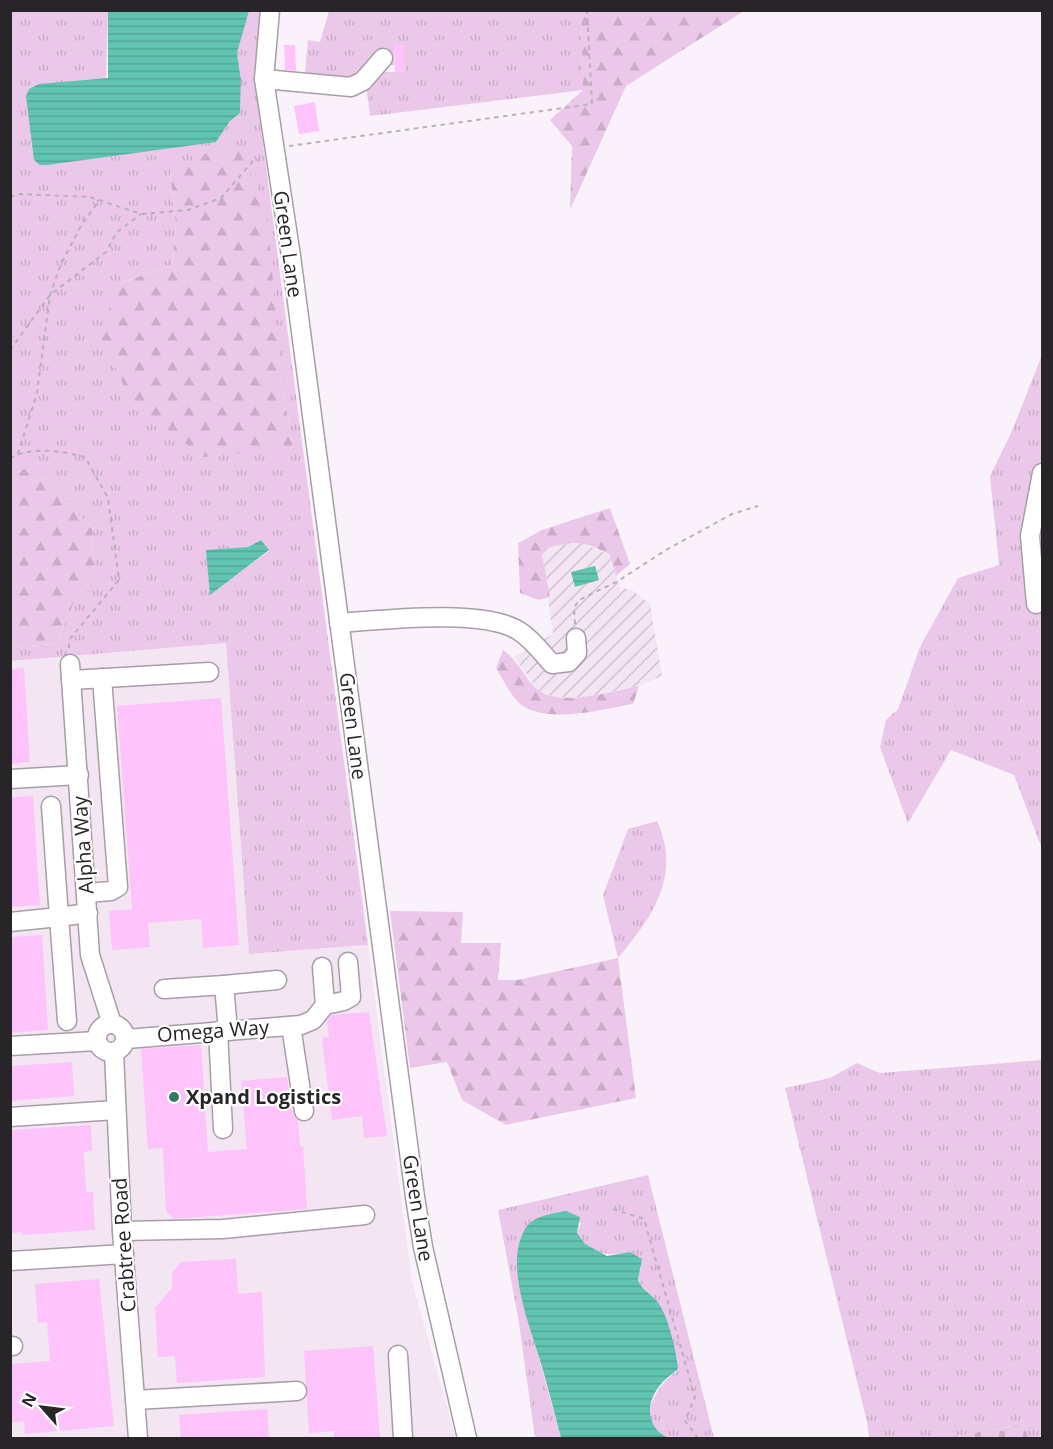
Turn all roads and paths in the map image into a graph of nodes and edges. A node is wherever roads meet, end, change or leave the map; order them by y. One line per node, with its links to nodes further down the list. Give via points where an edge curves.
1 (270, 10): 4 (street, Green Lane)
2 (587, 10): 5 (path, via 592,104)
3 (382, 58): 4 (street, via 363,81 351,87)
4 (264, 79): 5 (street, Green Lane)
5 (274, 153): 8 (path, via 253,162 221,198 188,210); 16 (street, Green Lane)
6 (10, 197): 7 (path, via 20,194)
7 (100, 200): 8 (path); 9 (path, via 61,264)
8 (141, 214): 9 (path, via 117,232 106,252)
9 (51, 295): 10 (path); 11 (path, via 37,393)
10 (10, 350)
11 (18, 454): 12 (path); 18 (path, via 59,451 85,458 108,498 119,580 69,640)
12 (10, 458)
13 (1042, 473): 15 (street, via 1030,536)
14 (758, 507): 17 (path, via 732,514 579,600 574,608)
15 (1036, 604)
16 (339, 623): 17 (street, via 418,617 503,624 519,631 552,664 573,658 577,653); 55 (street, Green Lane, via 415,1197)
17 (576, 638)
18 (70, 672): 20 (street); 21 (street, Alpha Way)
19 (209, 672): 20 (street)
20 (102, 678): 24 (street, via 117,887)
21 (79, 775): 22 (street); 24 (street, Alpha Way)
22 (10, 779)
23 (51, 806): 26 (street)
24 (87, 893): 25 (street, Alpha Way)
25 (88, 913): 26 (street); 35 (street, Alpha Way, via 90,955)
26 (59, 917): 27 (street); 34 (street)
27 (10, 922)
28 (348, 962): 33 (street, via 351,997)
29 (322, 968): 33 (street)
30 (277, 980): 31 (street)
31 (224, 985): 32 (street); 37 (street)
32 (164, 989)
33 (325, 1005): 36 (street, via 313,1020)
34 (67, 1021)
35 (112, 1024): 38 (street, via 102,1027); 39 (street, via 122,1028)
36 (296, 1026): 37 (street, Omega Way); 42 (street)
37 (223, 1031): 39 (street, Omega Way); 44 (street)
38 (98, 1041): 39 (street, via 101,1048); 40 (street)
39 (120, 1045): 41 (street, Crabtree Road)
40 (10, 1046)
41 (116, 1110): 43 (street); 47 (street, Crabtree Road)
42 (304, 1111)
43 (10, 1117)
44 (223, 1129)
45 (613, 1209): 56 (path, via 644,1219 694,1397 685,1421)
46 (365, 1215): 47 (street, via 223,1229)
47 (122, 1231): 48 (street, Crabtree Road)
48 (124, 1254): 49 (street); 52 (street, Crabtree Road)
49 (10, 1261)
50 (398, 1355): 54 (street)
51 (297, 1391): 52 (street)
52 (135, 1400): 53 (street, Crabtree Road)
53 (138, 1438)
54 (403, 1438)
55 (467, 1438)
56 (698, 1438)

